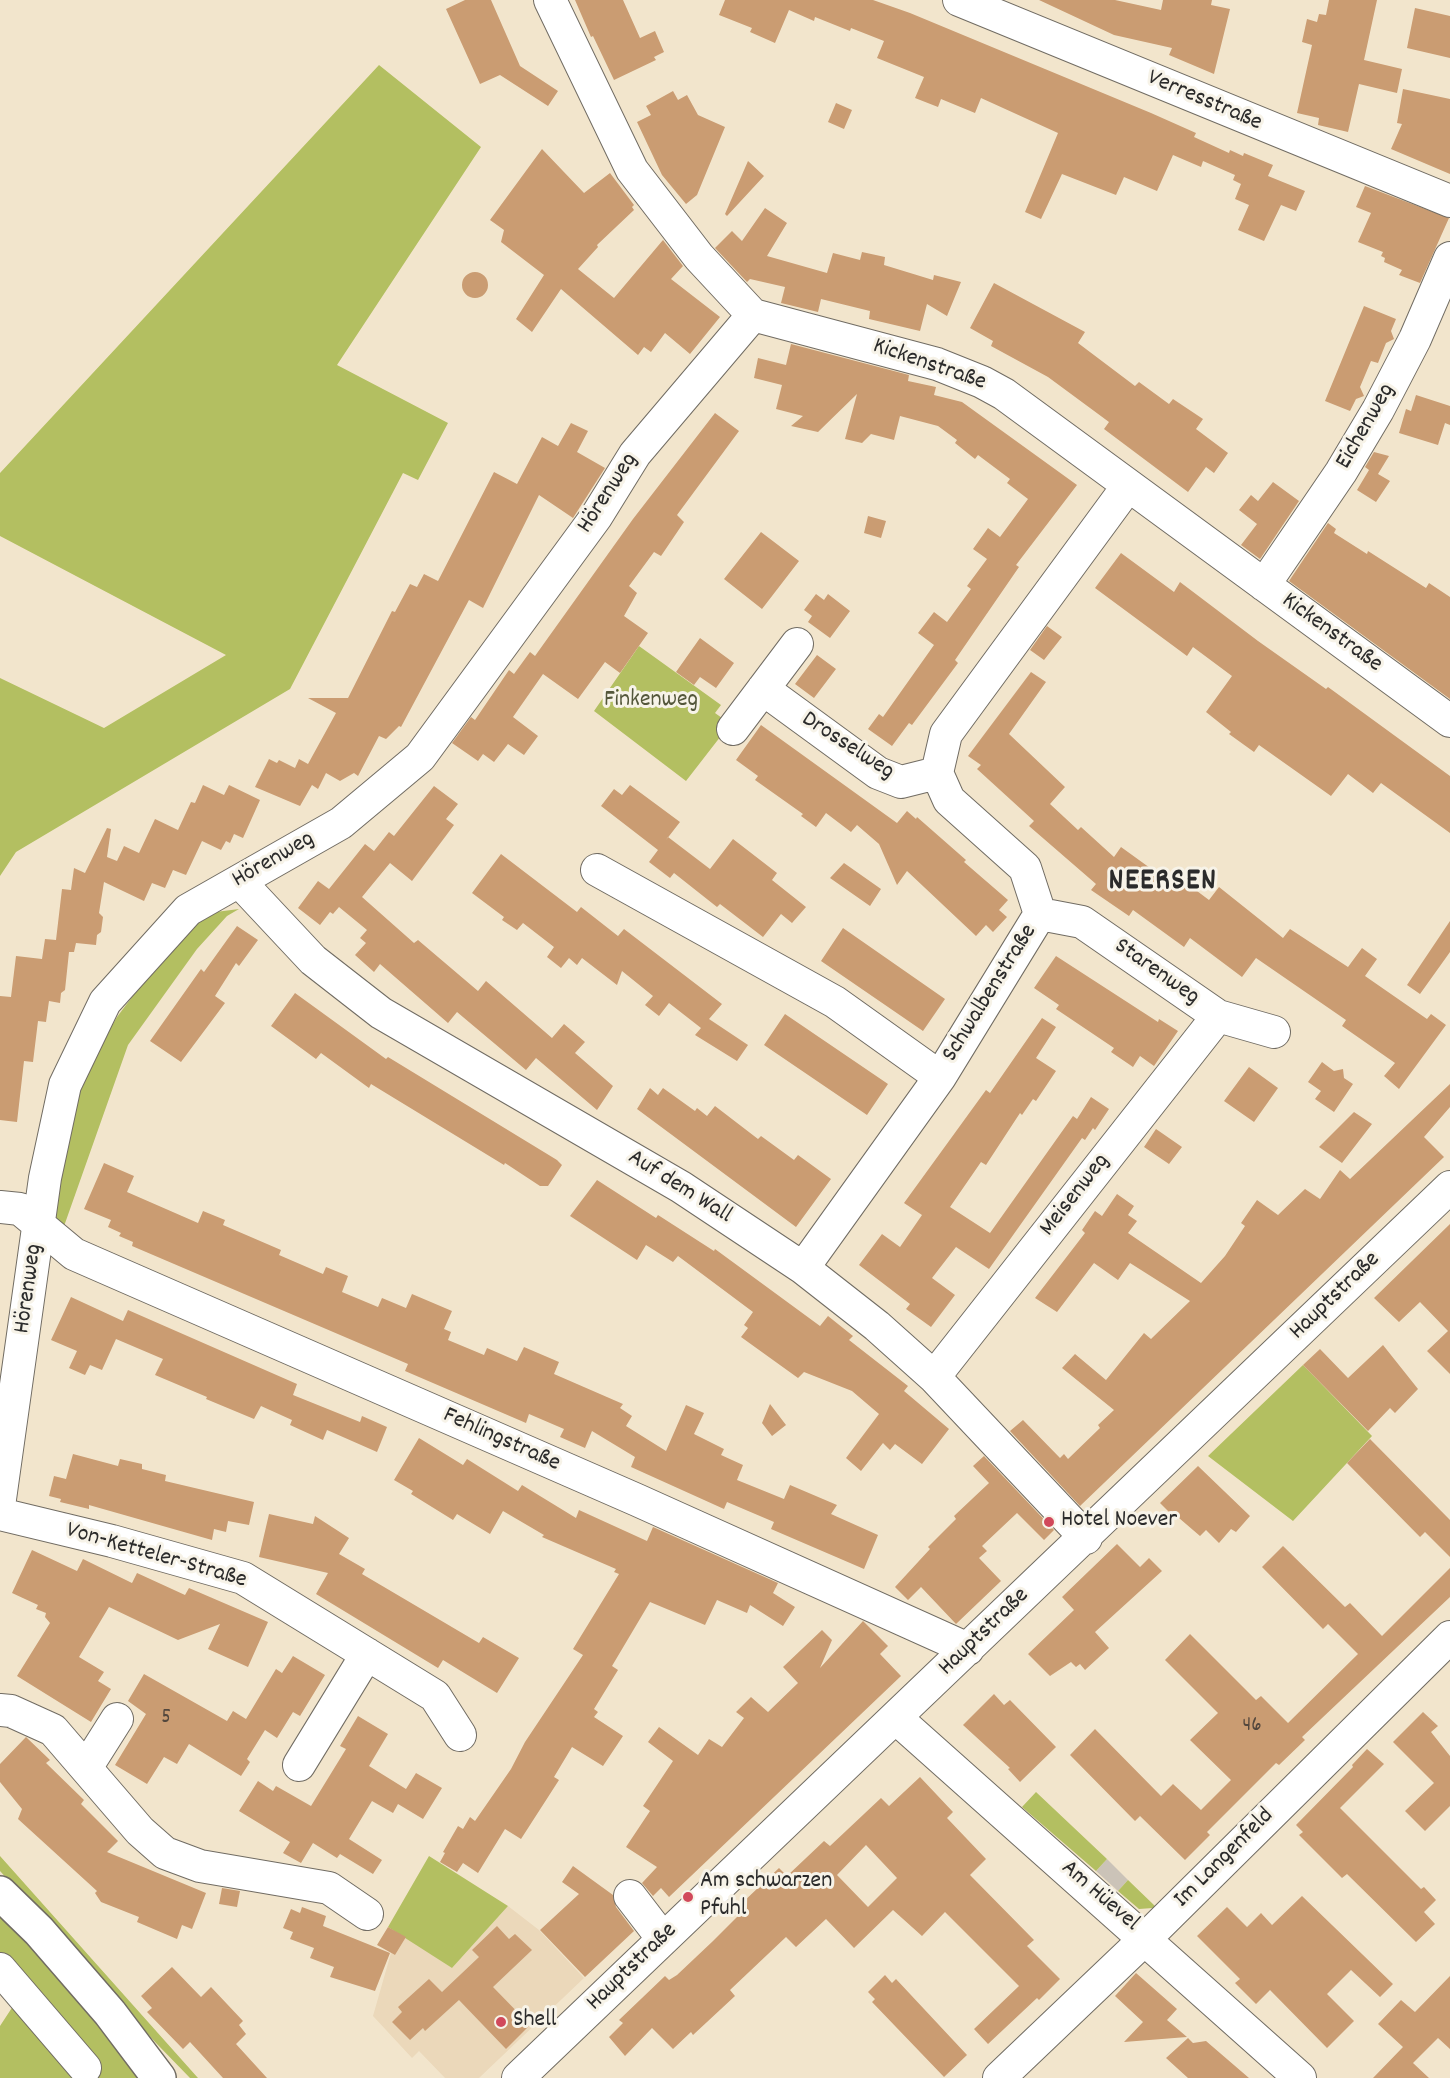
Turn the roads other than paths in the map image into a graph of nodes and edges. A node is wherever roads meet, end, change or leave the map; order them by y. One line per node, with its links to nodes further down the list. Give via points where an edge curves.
1 (550, 0): 5 (street, via 632,171 699,257)
2 (959, 0): 3 (street, Verresstraße)
3 (1450, 201)
4 (1450, 258): 7 (street, Eichenweg, via 1415,339 1378,410)
5 (753, 315): 6 (street, Kickenstraße, via 909,355 982,382 1028,410); 14 (street, Hörenweg, via 635,454 596,517 420,757 341,823)
6 (1128, 486): 7 (street, Kickenstraße); 12 (street, via 946,734)
7 (1264, 585): 10 (street, Kickenstraße)
8 (797, 644): 9 (street)
9 (763, 689): 11 (street); 12 (street, Drosselweg, via 879,773 901,782)
10 (1450, 721)
11 (733, 729)
12 (937, 773): 15 (street, Schwalbenstraße, via 949,800 1025,868)
13 (597, 870): 18 (street, via 835,1002)
14 (239, 881): 21 (street, Hörenweg, via 188,910 105,1002 65,1085); 22 (street, Auf dem Wall, via 313,960 381,1013 681,1187)
15 (1040, 914): 16 (street, Starenweg, via 1082,922); 18 (street, Schwalbenstraße)
16 (1218, 1016): 17 (street, Starenweg); 23 (street, Meisenweg)
17 (1274, 1032)
18 (940, 1077): 22 (street, Schwalbenstraße)
19 (1450, 1186): 26 (street, Hauptstraße)
20 (0, 1207): 21 (street, Fehlingstraße, via 20,1209)
21 (39, 1225): 24 (street, Hörenweg); 28 (street, Fehlingstraße, via 74,1254)
22 (803, 1268): 23 (street, Auf dem Wall)
23 (934, 1377): 26 (street, Auf dem Wall)
24 (0, 1499)
25 (0, 1514): 29 (street, Von-Ketteler-Straße, via 243,1578)
26 (1086, 1538): 28 (street, Hauptstraße)
27 (1450, 1637): 39 (street, Im Langenfeld)
28 (968, 1649): 31 (street, Hauptstraße)
29 (367, 1654): 33 (street, Von-Ketteler-Straße, via 435,1696); 34 (street)
30 (0, 1710): 35 (street, via 53,1730)
31 (896, 1718): 39 (street, Am Hüevel); 40 (street, Hauptstraße)
32 (117, 1719): 35 (street)
33 (460, 1735)
34 (299, 1765)
35 (86, 1768): 38 (street, via 140,1831 165,1853 200,1866 329,1888)
36 (0, 1893): 43 (main road, via 110,2013)
37 (630, 1896): 40 (street)
38 (367, 1914)
39 (1146, 1938): 45 (street, Im Langenfeld); 46 (street, Am Hüevel)
40 (663, 1940): 44 (street, Hauptstraße)
41 (0, 1969): 42 (street)
42 (85, 2068)
43 (159, 2078)
44 (518, 2078)
45 (999, 2078)
46 (1300, 2078)

